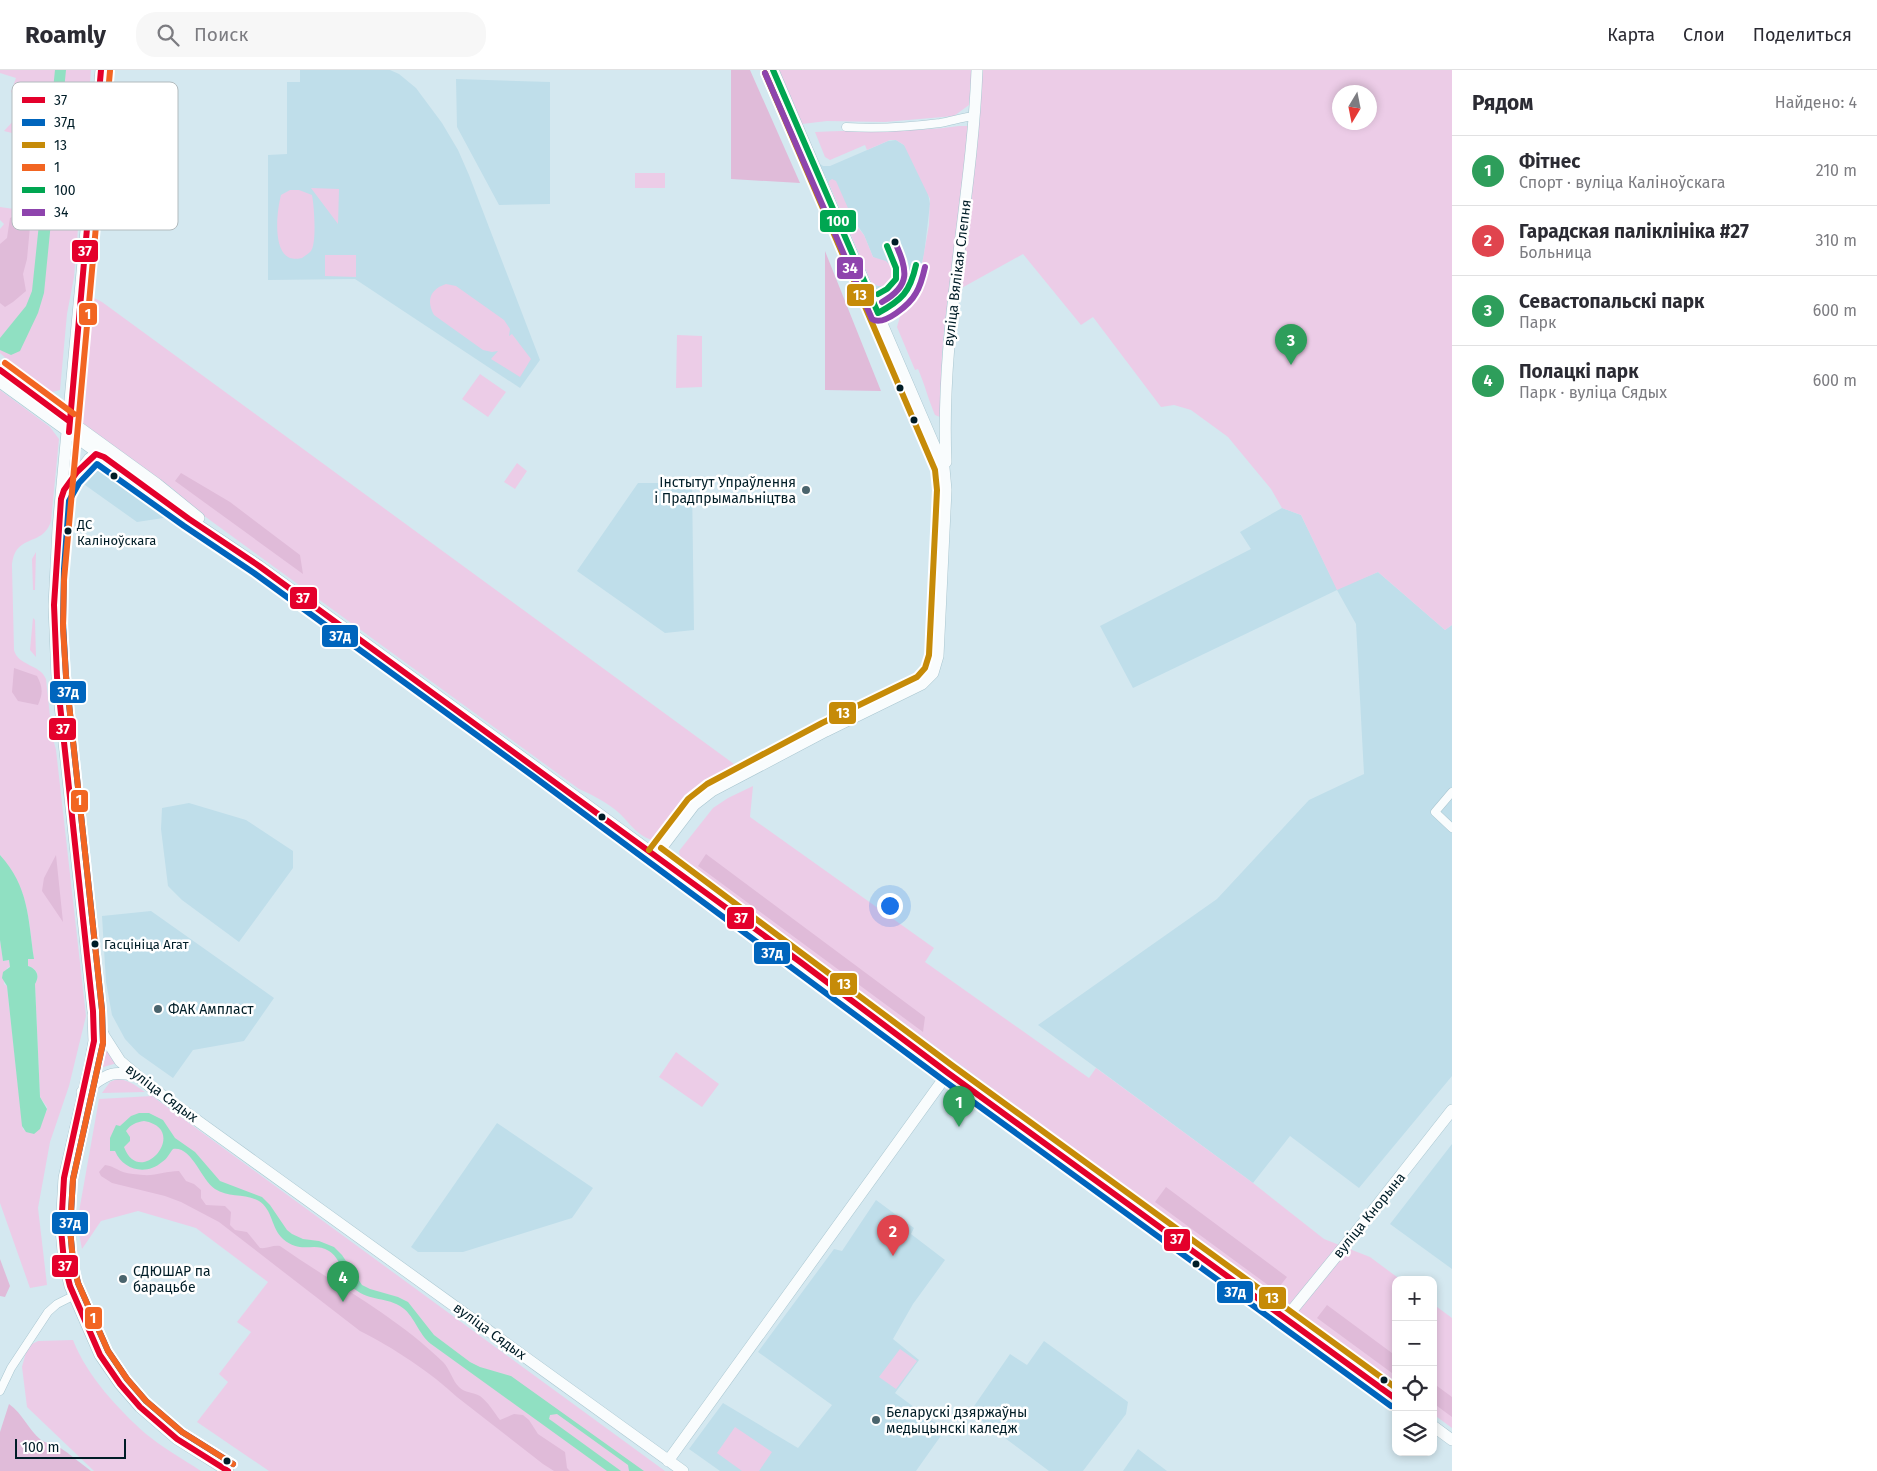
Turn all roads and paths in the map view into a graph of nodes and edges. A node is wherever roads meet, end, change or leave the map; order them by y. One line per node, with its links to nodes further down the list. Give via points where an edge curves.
1 (773, 70): 10 (main road)
2 (977, 70): 3 (main road, вуліца Вялікая Слепня)
3 (975, 116): 4 (street, via 908,126); 8 (main road, вуліца Вялікая Слепня, via 949,340)
4 (846, 127)
5 (87, 230): 9 (main road, вуліца Сядых)
6 (0, 370): 9 (main road)
7 (0, 382): 9 (main road)
8 (944, 425): 10 (main road); 12 (main road, вуліца Вялікая Слепня)
9 (69, 426): 11 (main road); 13 (main road, вуліца Сядых); 14 (main road, via 157,484)
10 (929, 430): 12 (main road)
11 (102, 456): 13 (main road, via 96,454 89,458); 14 (main road)
12 (946, 476): 17 (main road, вуліца Вялікая Слепня, via 938,652 936,666 929,679 712,791 694,805)
13 (62, 496): 18 (main road, вуліца Сядых, via 55,580 55,651)
14 (259, 566): 17 (main road)
15 (1452, 792): 16 (street, via 1435,812)
16 (1452, 828)
17 (656, 855): 19 (main road)
18 (93, 1011): 20 (main road, вуліца Сядых, via 113,1051); 21 (main road, via 94,1041)
19 (948, 1073): 24 (main road); 29 (main road)
20 (137, 1076): 21 (main road, via 112,1073); 29 (main road, вуліца Сядых)
21 (82, 1092): 23 (main road, via 64,1178 60,1229)
22 (1452, 1110): 24 (main road, вуліца Кнорына)
23 (73, 1296): 25 (street, via 48,1312 11,1368); 30 (main road, via 100,1355 140,1407 177,1439)
24 (1285, 1319): 26 (main road)
25 (0, 1391)
26 (1392, 1396)
27 (1437, 1429): 28 (main road)
28 (1452, 1440)
29 (668, 1460): 31 (main road, вуліца Сядых)
30 (228, 1471)
31 (682, 1471)

